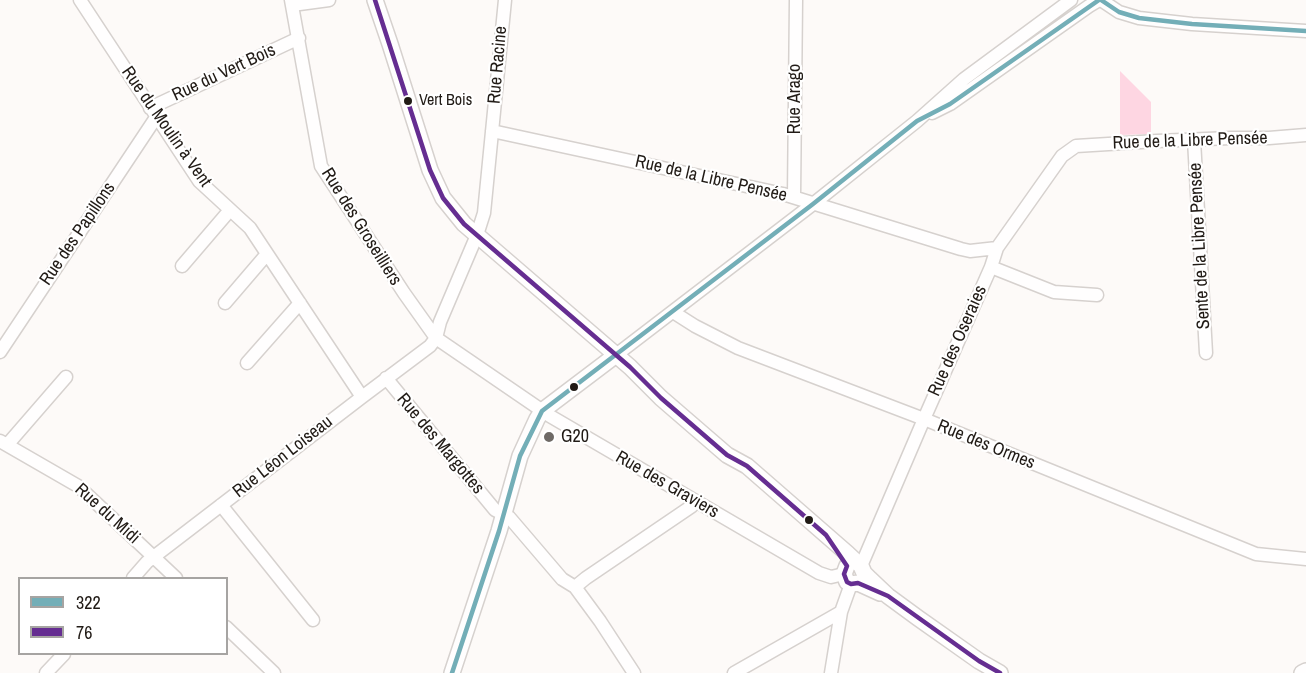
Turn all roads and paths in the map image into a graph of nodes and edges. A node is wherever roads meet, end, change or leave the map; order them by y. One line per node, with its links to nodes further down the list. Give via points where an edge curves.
1 (80, 0): 11 (street, Rue du Moulin à Vent)
2 (329, 0): 8 (street)
3 (375, 0): 19 (main road, via 438,189 449,207)
4 (505, 0): 13 (street, Rue Racine)
5 (796, 0): 16 (street, Rue Arago)
6 (1071, 0): 12 (street, via 964,79)
7 (1100, 0): 9 (street, via 1139,18); 12 (street, via 950,104)
8 (291, 2): 10 (street, Rue des Groseilliers)
9 (1306, 31)
10 (298, 38): 11 (street, Rue du Vert Bois); 28 (street, Rue des Groseilliers, via 321,166)
11 (154, 112): 18 (street, Rue du Moulin à Vent, via 199,180); 29 (street, Rue des Papillons)
12 (917, 121): 17 (street)
13 (492, 131): 16 (street, Rue de la Libre Pensée); 19 (street, Rue Racine, via 484,213)
14 (1306, 135): 15 (street, Rue de la Libre Pensée)
15 (1194, 140): 20 (street, Rue de la Libre Pensée, via 1076,146 1062,156); 30 (street, Sente de la Libre Pensée)
16 (794, 197): 17 (street, Rue de la Libre Pensée)
17 (813, 204): 20 (street, Rue de la Libre Pensée, via 961,249); 27 (street)
18 (230, 210): 21 (street, Rue du Moulin à Vent, via 250,228); 22 (street)
19 (477, 235): 28 (street, Rue Racine); 31 (main road)
20 (997, 248): 23 (street, Rue des Oseraies)
21 (267, 254): 25 (street); 26 (street, Rue du Moulin à Vent)
22 (182, 266)
23 (991, 267): 24 (street, via 1054,292); 37 (street, Rue des Oseraies)
24 (1097, 295)
25 (225, 303)
26 (300, 303): 32 (street); 35 (street, Rue du Moulin à Vent)
27 (673, 312): 31 (street); 37 (street, Rue des Ormes, via 738,348)
28 (436, 338): 34 (street, Rue Léon Loiseau); 36 (street, Rue des Graviers)
29 (0, 352)
30 (1206, 352)
31 (616, 355): 36 (main road); 44 (main road, via 718,448 747,466 826,535)
32 (247, 363)
33 (66, 377): 38 (street)
34 (386, 378): 35 (street, Rue Léon Loiseau); 41 (street, Rue des Margottes, via 495,510)
35 (362, 397): 40 (street, Rue Léon Loiseau)
36 (542, 411): 39 (street, Rue des Graviers); 41 (main road, via 520,456)
37 (924, 420): 43 (street, Rue des Ormes, via 1256,554); 44 (street, Rue des Oseraies)
38 (3, 443): 42 (street, Rue du Midi, via 78,486)
39 (695, 501): 44 (street, Rue des Graviers, via 819,573 831,577); 47 (street)
40 (221, 505): 42 (street, Rue Léon Loiseau); 49 (street)
41 (503, 514): 47 (street, Rue des Margottes, via 562,579); 54 (main road)
42 (154, 557): 45 (street, Rue Léon Loiseau); 46 (street, Rue du Midi)
43 (1306, 559)
44 (855, 573): 48 (street, Rue des Oseraies); 58 (main road, via 866,587 888,596)
45 (135, 577)
46 (174, 577)
47 (575, 587): 55 (street, Rue des Margottes)
48 (841, 612): 56 (street); 57 (street, Rue des Oseraies)
49 (313, 620)
50 (228, 629): 53 (street)
51 (63, 655): 52 (street)
52 (46, 673)
53 (274, 673)
54 (452, 673)
55 (634, 673)
56 (734, 673)
57 (831, 673)
58 (1000, 673)

